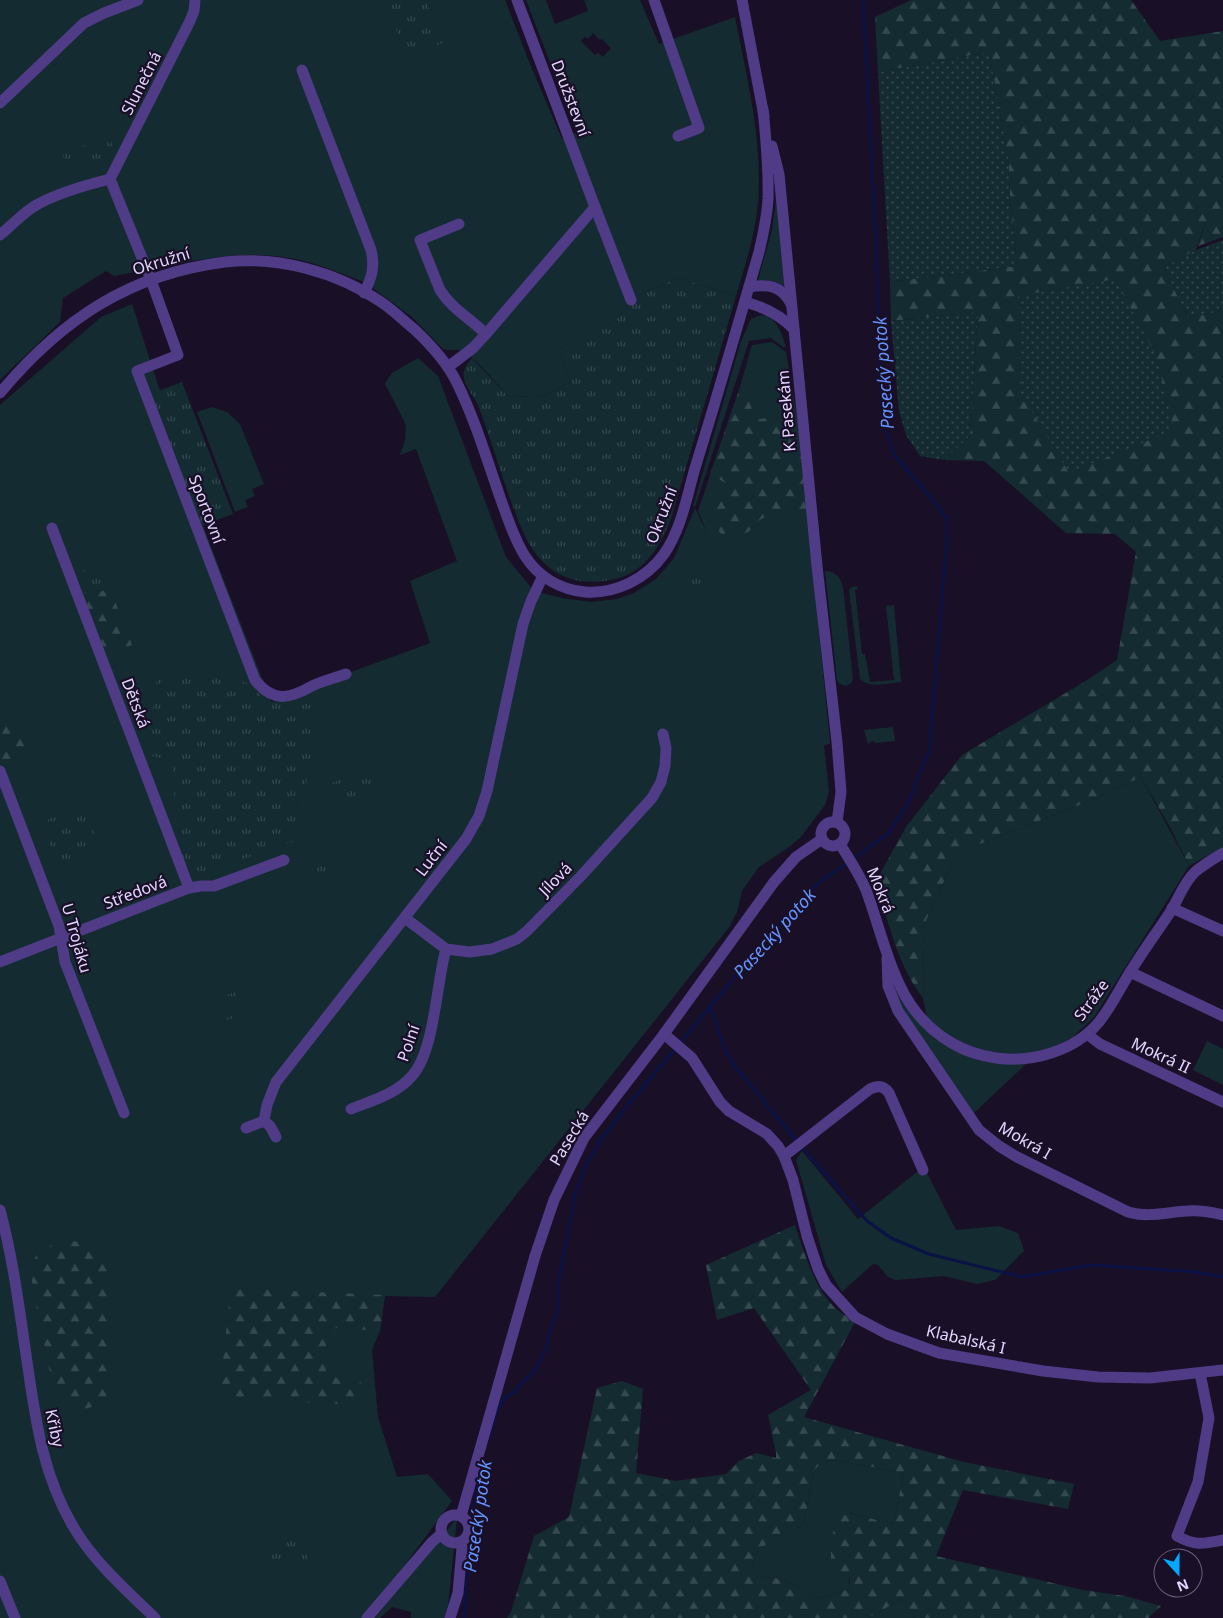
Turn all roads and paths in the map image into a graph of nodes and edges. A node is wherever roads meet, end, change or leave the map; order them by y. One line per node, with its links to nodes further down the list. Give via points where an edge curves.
1 (138, 0): 7 (street, via 84,23)
2 (195, 0): 10 (street, Slunečná, via 190,22)
3 (517, 0): 11 (street, Družstevní)
4 (654, 0): 9 (street, via 698,128)
5 (742, 0): 8 (street, K Pasekám)
6 (302, 70): 16 (street, via 371,250 374,265)
7 (0, 103)
8 (763, 109): 15 (street, Okružní, via 768,199); 19 (street, K Pasekám, via 779,174)
9 (678, 136)
10 (110, 179): 13 (street, via 41,203); 14 (street)
11 (595, 207): 17 (street, Družstevní); 21 (street)
12 (459, 224): 21 (street, via 420,240 444,296)
13 (0, 235)
14 (151, 280): 16 (street, Okružní, via 209,264 260,261 308,270 340,280); 23 (street, Okružní, via 92,308 69,325 26,363); 26 (street, Sportovní, via 178,355 137,371 255,680 263,690 275,696 289,697)
15 (749, 287): 18 (street, Okružní); 19 (street, via 765,285 776,288 786,294)
16 (364, 293): 22 (street, Okružní, via 400,316)
17 (631, 300)
18 (745, 302): 20 (street, via 780,316); 25 (street, Okružní, via 676,531 666,551 639,578 606,591 579,591)
19 (792, 306): 20 (street, K Pasekám)
20 (794, 330): 29 (street, K Pasekám, via 837,742 841,792)
21 (486, 334): 22 (street)
22 (448, 367): 25 (street, Okružní, via 460,388 518,545)
23 (0, 393)
24 (52, 528): 34 (street, Dětská)
25 (543, 576): 36 (street, Luční, via 523,624 479,816 466,839)
26 (346, 674)
27 (663, 734): 39 (street, Jílová, via 665,766 652,798 527,931 517,939 492,949 470,952)
28 (0, 771): 38 (street, U Trojáku)
29 (837, 822): 30 (street, via 825,824); 31 (street, via 845,830)
30 (822, 839): 31 (street, via 830,845); 45 (street, Pasecká, via 796,857 779,876)
31 (840, 844): 40 (street, Mokrá, via 866,890)
32 (1223, 853): 35 (street, Stráže, via 1194,873)
33 (284, 860): 34 (street, Středová, via 214,886)
34 (190, 888): 38 (street, Středová)
35 (1172, 908): 37 (street); 42 (street, Stráže)
36 (406, 918): 39 (street); 49 (street, Luční, via 276,1082)
37 (1223, 931)
38 (62, 937): 41 (street, Středová); 48 (street, U Trojáku, via 65,962)
39 (446, 949): 47 (street, Polní, via 429,1042 420,1067 398,1088)
40 (886, 951): 44 (street, Stráže, via 915,1012 938,1034 969,1052 1004,1059 1031,1058 1056,1051); 55 (street, Mokrá I, via 888,986 898,1011 979,1130 988,1138 1017,1157 1128,1212 1144,1215 1208,1211)
41 (0, 962)
42 (1130, 972): 43 (street); 44 (street, Stráže, via 1100,1020)
43 (1223, 1016)
44 (1087, 1034): 46 (street, Mokrá II, via 1100,1044)
45 (668, 1038): 52 (street, Klabalská I, via 697,1064 720,1102 767,1134); 58 (street, Pasecká, via 584,1138 554,1200)
46 (1223, 1102)
47 (351, 1109)
48 (124, 1113)
49 (264, 1121): 50 (street); 51 (street)
50 (246, 1128)
51 (276, 1137)
52 (784, 1156): 53 (street, via 870,1089 879,1086 889,1093); 57 (street, Klabalská I, via 818,1269 826,1285 855,1317 888,1334 939,1353 1043,1371 1150,1378)
53 (923, 1170)
54 (0, 1210): 64 (street, Křiby, via 20,1312 37,1431 49,1472 74,1529 113,1578)
55 (1223, 1215)
56 (1223, 1370): 57 (street, Klabalská I)
57 (1200, 1372): 60 (street, via 1209,1418 1198,1482 1176,1536 1189,1543)
58 (461, 1516): 59 (street, via 447,1517 441,1525); 61 (street, Pasecká, via 469,1527 467,1536)
59 (441, 1534): 61 (street, via 447,1542); 65 (street)
60 (1223, 1540)
61 (460, 1542): 66 (street, Pasecká, via 458,1593)
62 (0, 1581): 63 (street)
63 (15, 1618)
64 (155, 1618)
65 (367, 1618)
66 (450, 1618)

